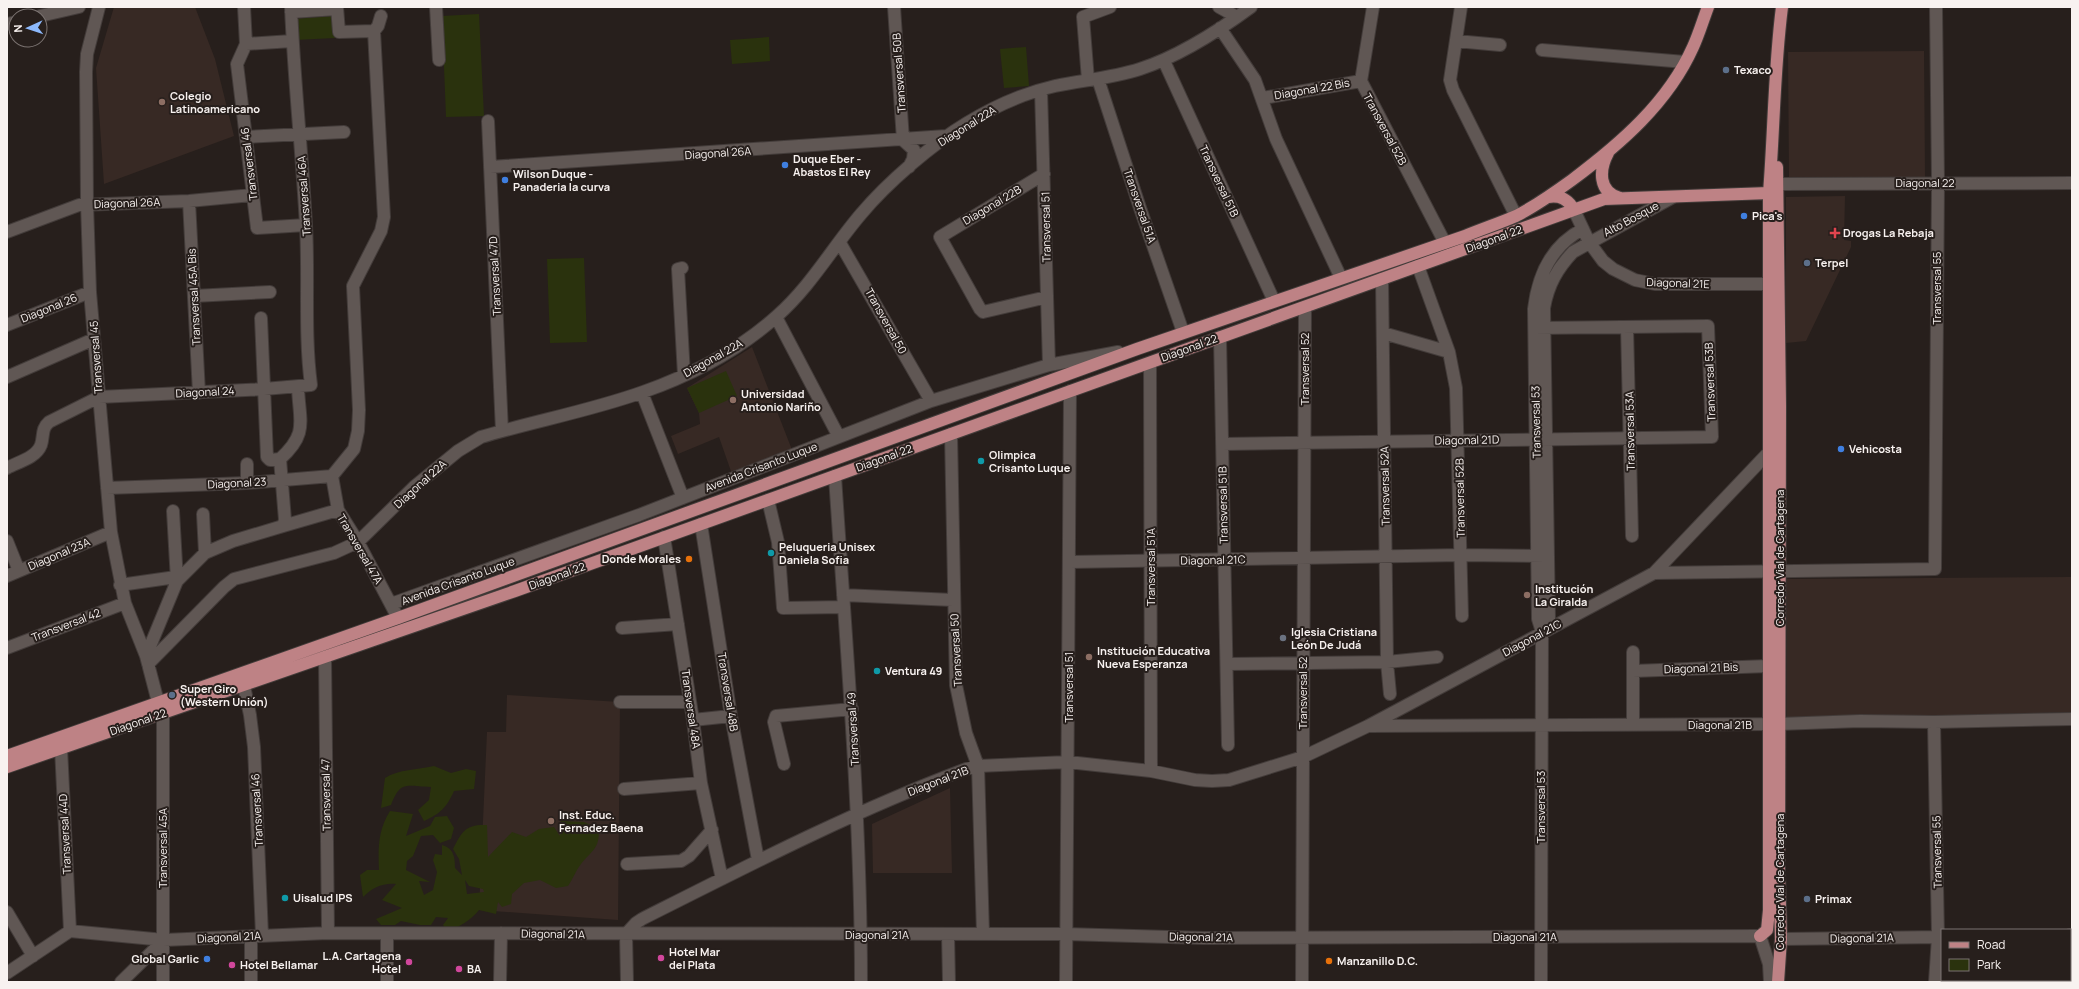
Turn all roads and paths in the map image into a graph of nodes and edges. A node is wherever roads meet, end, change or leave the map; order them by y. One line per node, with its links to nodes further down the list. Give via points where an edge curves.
1 (79, 7): 16 (street)
2 (99, 7): 53 (street, Transversal 45, via 87,54)
3 (244, 7): 23 (street, Transversal 46)
4 (436, 7): 26 (street)
5 (894, 7): 39 (street, Transversal 50B)
6 (1110, 7): 29 (street, Transversal 51A, via 1083,17)
7 (1218, 7): 18 (street)
8 (1251, 7): 18 (street, Diagonal 22A)
9 (1373, 7): 30 (street, Transversal 52B)
10 (1462, 7): 22 (street)
11 (1708, 7): 28 (main road, Diagonal 22)
12 (1782, 7): 36 (main road, Corredor Vial de Cartagena, via 1776,50)
13 (1936, 7): 44 (street, Transversal 55)
14 (337, 8): 15 (street); 20 (street, via 339,32)
15 (291, 9): 21 (street, Transversal 46A)
16 (48, 14)
17 (381, 16): 20 (street)
18 (1237, 17): 19 (street, Diagonal 22A)
19 (1220, 28): 27 (street, Diagonal 22A); 32 (street, via 1247,67)
20 (374, 31): 110 (street, via 384,216 381,231 353,286 359,410 354,449)
21 (292, 42): 23 (street); 35 (street, Transversal 46A)
22 (1456, 42): 24 (street); 55 (street, via 1450,72 1453,90)
23 (246, 44): 38 (street, Transversal 46, via 237,64)
24 (1500, 45)
25 (1542, 50): 28 (street)
26 (439, 60)
27 (1164, 61): 29 (street, Diagonal 22A); 71 (street, Transversal 51B)
28 (1685, 62): 40 (main road, Diagonal 22, via 1647,116)
29 (1093, 80): 31 (street, Diagonal 22A); 78 (street, Transversal 51A)
30 (1361, 81): 32 (street, Diagonal 22 Bis); 61 (street, Transversal 52B)
31 (1041, 90): 37 (street, Diagonal 22A, via 995,107); 43 (street, Transversal 51)
32 (1263, 98): 64 (street, via 1276,139)
33 (488, 121): 41 (street, Transversal 47D)
34 (344, 132): 35 (street)
35 (299, 134): 38 (street); 56 (street, Transversal 46A)
36 (1774, 134): 46 (main road, Corredor Vial de Cartagena); 47 (main road, Corredor Vial de Cartagena)
37 (946, 136): 39 (street, Diagonal 26A); 42 (street, Diagonal 22A)
38 (246, 137): 48 (street, Transversal 46)
39 (904, 140): 41 (street, Diagonal 26A); 42 (street, via 914,150 914,159)
40 (1608, 153): 49 (main road, Diagonal 22); 51 (main road, via 1601,169 1604,185 1616,197)
41 (490, 167): 96 (street, Transversal 47D)
42 (908, 168): 60 (street, Diagonal 22A, via 861,214)
43 (1044, 174): 70 (street, Transversal 51); 70 (street, Diagonal 22B, via 940,237 983,312)
44 (1938, 183): 45 (street, Diagonal 22); 46 (street, Diagonal 22); 136 (street, Transversal 55, via 1935,569)
45 (2072, 183)
46 (1779, 184): 136 (main road, Corredor Vial de Cartagena)
47 (1769, 193): 50 (main road, Diagonal 22); 66 (main road, Corredor Vial de Cartagena)
48 (252, 195): 52 (street, Diagonal 26A); 56 (street, Transversal 46, via 257,228)
49 (1548, 197): 54 (main road, via 1555,196 1566,200); 55 (main road, Diagonal 22)
50 (1673, 197): 51 (main road, Diagonal 22); 59 (street, Alto Bosque)
51 (1624, 199): 54 (main road, Diagonal 22, via 1604,199)
52 (189, 201): 53 (street, Diagonal 26A); 69 (street, Transversal 45A Bis)
53 (87, 204): 58 (street, Diagonal 26A, via 68,208); 67 (street, Transversal 45)
54 (1574, 210): 57 (street, Diagonal 21E); 62 (main road, Diagonal 22)
55 (1516, 216): 61 (main road, Diagonal 22)
56 (306, 225): 88 (street, Transversal 46A, via 309,290 307,337)
57 (1583, 229): 59 (street, Diagonal 21E); 77 (street, Transversal 53, via 1562,244 1544,269 1536,294)
58 (7, 232)
59 (1589, 242): 66 (street, Diagonal 21E, via 1608,265 1635,280 1655,284); 77 (street, Transversal 53, via 1567,258 1551,281)
60 (840, 243): 73 (street, Diagonal 22A, via 806,286); 95 (street, Transversal 50)
61 (1445, 243): 64 (main road, Diagonal 22)
62 (1418, 266): 65 (main road, Diagonal 22); 83 (street, Transversal 52B)
63 (682, 268): 86 (street, via 678,269)
64 (1341, 278): 71 (main road, Diagonal 22)
65 (1382, 279): 72 (main road, Diagonal 22); 79 (street, Transversal 52A)
66 (1770, 284): 106 (main road, Corredor Vial de Cartagena)
67 (90, 292): 75 (street, Diagonal 26); 81 (street, Transversal 45)
68 (270, 292): 69 (street)
69 (194, 296): 93 (street, Transversal 45A Bis)
70 (1047, 297): 85 (street, Transversal 51)
71 (1274, 301): 78 (main road, Diagonal 22)
72 (1305, 308): 80 (main road, Diagonal 22); 104 (street, Transversal 52)
73 (776, 317): 86 (street, Diagonal 22A, via 733,350); 98 (street)
74 (261, 318): 90 (street)
75 (7, 325)
76 (1628, 327): 77 (street); 99 (street, Transversal 53B, via 1708,326); 100 (street, Transversal 53A)
77 (1540, 328): 101 (street, Transversal 53)
78 (1183, 332): 82 (main road, Diagonal 22)
79 (1383, 333): 83 (street); 102 (street, Transversal 52A)
80 (1220, 337): 84 (main road, Diagonal 22); 105 (street, Transversal 51B)
81 (94, 339): 87 (street); 94 (street, Transversal 45)
82 (1137, 349): 85 (street, Avenida Crisanto Luque); 146 (main road, Diagonal 22)
83 (1449, 352): 103 (street, Transversal 52B, via 1456,388)
84 (1150, 362): 92 (main road, Diagonal 22); 132 (street, Transversal 51A)
85 (1049, 365): 95 (street, Avenida Crisanto Luque)
86 (684, 375): 91 (street, Diagonal 22A)
87 (7, 377)
88 (312, 385): 89 (street, Diagonal 24)
89 (298, 387): 90 (street, Diagonal 24); 107 (street, via 300,433 293,447)
90 (264, 389): 93 (street, Diagonal 24); 107 (street, via 268,459)
91 (642, 392): 96 (street, Diagonal 22A); 115 (street)
92 (1070, 392): 97 (main road, Diagonal 22); 134 (street, Transversal 51)
93 (198, 393): 94 (street, Diagonal 24)
94 (98, 397): 109 (street, via 49,422 44,426 42,444 38,450); 114 (street, Transversal 45)
95 (931, 401): 98 (street, Avenida Crisanto Luque)
96 (502, 431): 126 (street, Diagonal 22A, via 481,437 440,465)
97 (951, 434): 111 (main road, Diagonal 22); 141 (street, Transversal 50)
98 (839, 437): 115 (street, Avenida Crisanto Luque)
99 (1712, 437): 100 (street, Diagonal 21D)
100 (1630, 438): 101 (street, Diagonal 21D); 123 (street, Transversal 53A)
101 (1541, 439): 103 (street, Diagonal 21D); 129 (street, Transversal 53)
102 (1384, 440): 103 (street, Diagonal 21D); 104 (street, Diagonal 21D); 130 (street, Transversal 52A)
103 (1458, 440): 128 (street, Transversal 52B)
104 (1304, 441): 105 (street, Diagonal 21D); 131 (street, Transversal 52)
105 (1222, 444): 133 (street, Transversal 51B)
106 (1770, 451): 136 (main road, Corredor Vial de Cartagena); 137 (street, Diagonal 21C)
107 (280, 459): 112 (street)
108 (247, 464): 113 (street)
109 (7, 468)
110 (332, 476): 112 (street, Diagonal 23); 117 (street, Transversal 47A)
111 (835, 476): 116 (main road, Diagonal 22); 142 (street, Transversal 49)
112 (282, 480): 113 (street, Diagonal 23); 121 (street, via 285,520)
113 (247, 483): 114 (street, Diagonal 23)
114 (107, 488): 122 (street, Transversal 45)
115 (683, 498): 144 (street, Avenida Crisanto Luque)
116 (768, 500): 120 (main road, Diagonal 22); 142 (street, via 778,542 783,608)
117 (338, 510): 121 (street); 126 (street, Transversal 47A)
118 (173, 511): 139 (street)
119 (203, 514): 127 (street)
120 (701, 524): 124 (main road, Diagonal 22); 166 (street, Transversal 48B)
121 (283, 526): 127 (street, via 233,541)
122 (111, 532): 135 (street, Diagonal 23A); 140 (street, Transversal 45)
123 (1632, 536)
124 (664, 537): 147 (street, Transversal 48A); 152 (main road, Diagonal 22)
125 (7, 541): 135 (street)
126 (358, 542): 144 (street, Transversal 47A); 154 (street, Diagonal 22A, via 334,553 234,580 210,599)
127 (205, 553): 139 (street)
128 (1461, 556): 129 (street, Diagonal 21C); 130 (street, Diagonal 21C); 145 (street, Transversal 52B)
129 (1543, 556): 149 (street, Transversal 53, via 1538,619)
130 (1386, 557): 131 (street, Diagonal 21C); 155 (street, Transversal 52A)
131 (1304, 559): 133 (street, Diagonal 21C); 156 (street, Transversal 52)
132 (1151, 560): 133 (street, Diagonal 21C); 134 (street, Diagonal 21C); 182 (street, Transversal 51A)
133 (1225, 560): 157 (street, Transversal 51B)
134 (1070, 562): 178 (street, Transversal 51)
135 (19, 571): 138 (street, Diagonal 23A)
136 (1775, 572): 137 (street); 158 (main road, Corredor Vial de Cartagena); 170 (main road, Corredor Vial de Cartagena)
137 (1654, 573): 149 (street, Diagonal 21C)
138 (7, 576)
139 (177, 579): 140 (street); 154 (street)
140 (120, 585): 143 (street, Transversal 45)
141 (953, 600): 142 (street); 180 (street, Transversal 50, via 956,685 966,733)
142 (843, 601): 165 (street, Transversal 49)
143 (125, 602): 150 (street, Transversal 42); 154 (street, Transversal 45)
144 (391, 604): 146 (street, Transversal 47A)
145 (1462, 616)
146 (398, 618): 164 (main road, Diagonal 22)
147 (678, 624): 148 (street); 163 (street, Transversal 48A)
148 (622, 628)
149 (1542, 632): 171 (street, Transversal 53); 173 (street, Diagonal 21C)
150 (7, 648)
151 (1633, 652): 159 (street)
152 (325, 657): 160 (main road, Diagonal 22); 192 (street, Transversal 47)
153 (1437, 657): 155 (street)
154 (147, 660): 164 (street, Transversal 45)
155 (1387, 662): 156 (street); 161 (street, Transversal 52A)
156 (1304, 663): 157 (street); 177 (street, Transversal 52)
157 (1227, 664): 175 (street, Transversal 51B)
158 (1769, 666): 159 (street, Diagonal 21 Bis); 170 (main road, Corredor Vial de Cartagena)
159 (1633, 671): 172 (street)
160 (244, 686): 164 (main road, Diagonal 22); 200 (street, Transversal 46, via 254,746)
161 (1390, 694)
162 (620, 702): 163 (street)
163 (690, 702): 168 (street, Transversal 48A)
164 (160, 708): 174 (main road, Diagonal 22); 206 (street, Transversal 45A)
165 (852, 709): 179 (street, via 776,716 774,722); 185 (street, Transversal 49)
166 (731, 716): 168 (street); 187 (street, Transversal 48B)
167 (2072, 719): 169 (street, Diagonal 21B)
168 (693, 720): 183 (street, Transversal 48A)
169 (1934, 722): 170 (street, Diagonal 21B); 203 (street, Transversal 55)
170 (1774, 724): 172 (street, Diagonal 21B); 201 (main road, Corredor Vial de Cartagena, via 1769,920 1767,930); 205 (main road, Corredor Vial de Cartagena)
171 (1542, 725): 172 (street, Diagonal 21B); 173 (street, Diagonal 21B); 202 (street, Transversal 53)
172 (1633, 725)
173 (1368, 726): 177 (street, Diagonal 21C)
174 (60, 743): 176 (main road, Diagonal 22); 181 (main road, Diagonal 22); 191 (street, Transversal 44D)
175 (1228, 745)
176 (7, 756)
177 (1303, 757): 182 (street, Diagonal 21B, via 1229,780 1195,780); 204 (street, Transversal 52)
178 (1068, 762): 180 (street, Diagonal 21B); 182 (street, Diagonal 21B); 198 (street, Transversal 51)
179 (784, 764)
180 (978, 766): 185 (street, Diagonal 21B); 197 (street, Transversal 50)
181 (7, 767)
182 (1151, 771)
183 (701, 783): 184 (street); 186 (street, Transversal 48A)
184 (624, 789)
185 (857, 813): 187 (street, Diagonal 21B); 199 (street, Transversal 49)
186 (712, 830): 188 (street, via 689,856 681,861); 189 (street, Transversal 48A)
187 (758, 860): 189 (street, Diagonal 21B)
188 (627, 864)
189 (722, 879): 195 (street, Diagonal 21B, via 636,922)
190 (7, 912): 207 (street)
191 (70, 931): 206 (street, Diagonal 21A); 207 (street)
192 (328, 933): 194 (street, Diagonal 21A); 200 (street, Diagonal 21A)
193 (500, 933): 194 (street, Diagonal 21A); 195 (street, Diagonal 21A); 213 (street)
194 (388, 934): 212 (street)
195 (626, 934): 199 (street, Diagonal 21A); 214 (street)
196 (948, 934): 197 (street, Diagonal 21A); 199 (street, Diagonal 21A); 216 (street)
197 (983, 934): 198 (street, Diagonal 21A)
198 (1065, 934): 204 (street, Diagonal 21A); 217 (street, Transversal 51)
199 (861, 935): 215 (street, Transversal 49)
200 (257, 936): 206 (street, Diagonal 21A); 211 (street, Transversal 46)
201 (1760, 936): 202 (street, Diagonal 21A); 220 (street, via 1769,964)
202 (1541, 937): 204 (street, Diagonal 21A); 219 (street, Transversal 53)
203 (1940, 937): 205 (street, Diagonal 21A); 222 (street, Transversal 55)
204 (1303, 938): 218 (street, Transversal 52)
205 (1781, 939): 221 (main road, Corredor Vial de Cartagena)
206 (164, 940): 209 (street); 210 (street, Transversal 45A)
207 (33, 956): 208 (street)
208 (7, 974)
209 (121, 982)
210 (163, 982)
211 (251, 982)
212 (387, 982)
213 (500, 982)
214 (627, 982)
215 (861, 982)
216 (949, 982)
217 (1066, 982)
218 (1302, 982)
219 (1541, 982)
220 (1770, 982)
221 (1778, 982)
222 (1935, 982)

